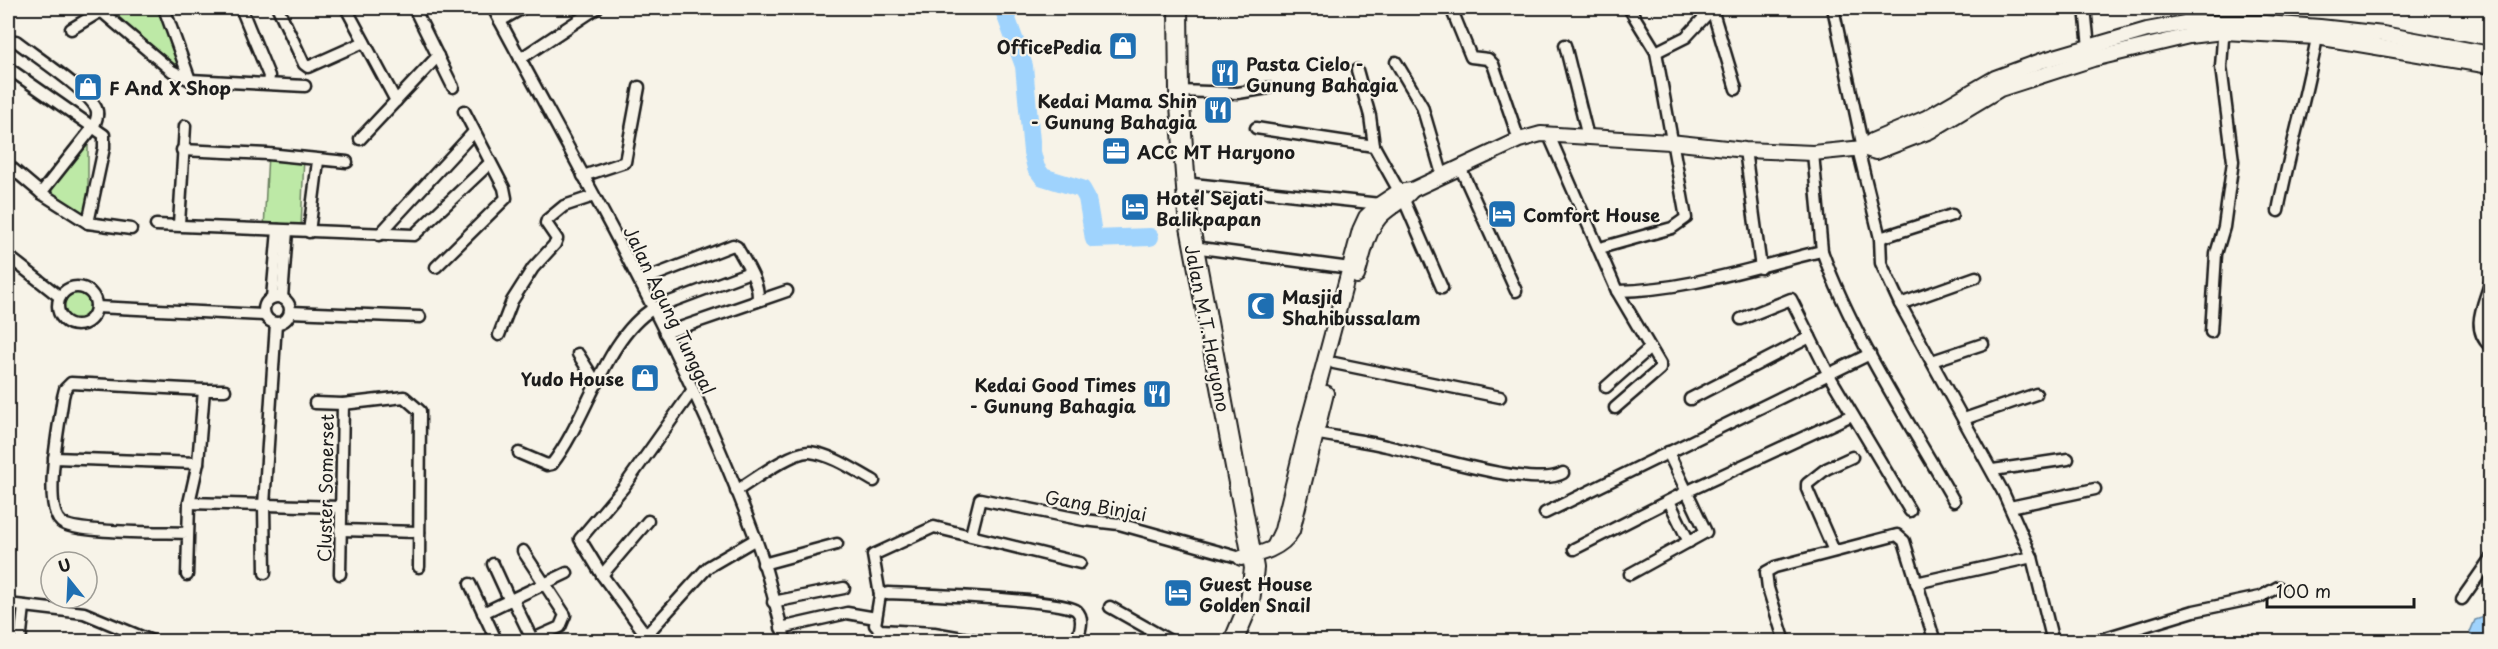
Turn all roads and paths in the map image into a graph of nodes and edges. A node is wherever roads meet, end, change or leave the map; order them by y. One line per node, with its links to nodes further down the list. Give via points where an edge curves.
1 (164, 8): 33 (street)
2 (241, 8): 34 (street, via 270,76)
3 (278, 8): 22 (street, via 308,67)
4 (345, 8): 22 (street)
5 (414, 8): 27 (street)
6 (493, 8): 17 (street, Jalan Agung Tunggal)
7 (523, 8): 17 (street)
8 (597, 8): 28 (street)
9 (1167, 8): 79 (main road, Jalan M.T. Haryono, via 1173,173)
10 (1178, 8): 40 (main road, Jalan M.T. Haryono)
11 (1450, 8): 50 (street, via 1471,57 1488,59 1493,64)
12 (1629, 8): 25 (street)
13 (1712, 8): 25 (street, via 1686,37); 39 (street)
14 (1833, 8): 52 (street)
15 (2085, 8): 24 (street)
16 (104, 9): 19 (street); 33 (street, via 172,71)
17 (500, 21): 28 (street, Jalan Agung Tunggal)
18 (2224, 27): 20 (street); 24 (street, via 2185,23); 26 (street, via 2265,22 2382,34); 52 (street, via 2093,59 2011,85 1894,147 1876,152); 105 (street, via 2221,67 2232,161 2224,227 2216,254)
19 (71, 29)
20 (2317, 37): 30 (street); 69 (street)
21 (8, 42): 43 (street, via 16,41 80,92 97,109)
22 (364, 42): 41 (street)
23 (1565, 45): 48 (street)
24 (2089, 47): 52 (street, via 1995,78 1926,118)
25 (1656, 52): 51 (street)
26 (2490, 54)
27 (438, 56): 36 (street); 41 (street)
28 (520, 59): 63 (street, Jalan Agung Tunggal)
29 (1396, 62): 62 (street, via 1422,106)
30 (2490, 66)
31 (8, 68): 43 (street)
32 (1357, 70): 53 (street)
33 (190, 80): 34 (street)
34 (268, 83): 35 (street)
35 (305, 86)
36 (453, 87)
37 (639, 87): 63 (street, via 625,162)
38 (1269, 88): 40 (street, via 1238,93)
39 (1736, 89)
40 (1179, 91): 64 (main road, Jalan M.T. Haryono)
41 (396, 101): 49 (street)
42 (464, 111): 46 (street)
43 (94, 126): 65 (street); 71 (street, via 104,135 104,148)
44 (184, 126): 54 (street)
45 (1256, 128): 53 (street)
46 (473, 133): 59 (street); 77 (street)
47 (1548, 133): 48 (street); 50 (street); 80 (street)
48 (1588, 137): 51 (street)
49 (360, 139)
50 (1519, 140): 61 (street)
51 (1670, 142): 55 (street); 80 (street, via 1686,218 1680,225 1661,232)
52 (1861, 148): 56 (street); 78 (street)
53 (1375, 149): 66 (street)
54 (182, 150): 57 (street); 72 (street)
55 (1745, 150): 56 (street); 85 (street)
56 (1813, 153): 81 (street)
57 (318, 161): 58 (street); 76 (street)
58 (347, 162)
59 (490, 163): 77 (street, via 414,235); 83 (street, via 506,194 504,203)
60 (8, 165): 65 (street)
61 (1460, 167): 62 (street); 92 (street)
62 (1442, 174): 66 (street)
63 (583, 176): 67 (street, Jalan Agung Tunggal)
64 (1184, 183): 68 (street); 79 (main road, Jalan M.T. Haryono)
65 (41, 193): 71 (street)
66 (1405, 194): 68 (street); 84 (street, via 1380,216); 90 (street)
67 (594, 196): 88 (street, Jalan Agung Tunggal); 107 (street, via 564,206 547,220 557,239 555,244 512,300)
68 (1380, 204): 84 (street, via 1366,217)
69 (2278, 210)
70 (1952, 215): 78 (street)
71 (88, 223): 74 (street)
72 (179, 224): 73 (street); 75 (street)
73 (156, 225)
74 (131, 230)
75 (282, 230): 76 (street); 95 (street)
76 (309, 232): 77 (street)
77 (379, 235)
78 (1880, 238): 97 (street, via 1881,263)
79 (1189, 240): 84 (street); 163 (main road, Jalan M.T. Haryono)
80 (1600, 248): 93 (street)
81 (1822, 251): 85 (street); 113 (street, via 1833,282)
82 (8, 256): 94 (street)
83 (436, 267)
84 (1355, 268): 115 (street); 130 (street)
85 (1761, 268): 93 (street, via 1656,291)
86 (750, 272): 88 (street, via 734,245); 96 (street); 99 (street)
87 (1976, 277): 97 (street)
88 (640, 281): 99 (street, Jalan Agung Tunggal)
89 (2490, 283): 110 (street, via 2478,323)
90 (1442, 288)
91 (787, 291): 96 (street)
92 (1516, 291)
93 (1617, 291): 111 (street)
94 (60, 297): 98 (street, via 71,289 83,288 93,295); 98 (street, via 60,314 75,324 92,318)
95 (277, 298): 100 (street, via 288,304); 101 (street, via 264,307)
96 (757, 301): 106 (street)
97 (1900, 304): 114 (street)
98 (96, 307): 101 (street)
99 (654, 308): 106 (street, Jalan Agung Tunggal); 117 (street, via 631,326)
100 (290, 312): 102 (street); 104 (street, via 284,322)
101 (264, 315): 104 (street)
102 (420, 317)
103 (1741, 319): 108 (street, via 1789,298)
104 (276, 323): 146 (street)
105 (2211, 332)
106 (665, 333): 121 (street, Jalan Agung Tunggal)
107 (499, 336)
108 (1810, 336): 116 (street); 124 (street)
109 (1983, 344): 114 (street)
110 (2490, 346)
111 (1650, 348): 118 (street); 127 (street, via 1660,369)
112 (578, 354): 117 (street)
113 (1870, 354): 116 (street); 144 (street)
114 (1932, 361): 129 (street)
115 (1334, 363): 123 (street); 130 (street)
116 (1829, 375): 128 (street); 131 (street)
117 (597, 384): 132 (street, via 552,464)
118 (1606, 387)
119 (204, 390): 120 (street); 134 (street, via 71,383 63,397); 136 (street)
120 (225, 390)
121 (692, 391): 141 (street, Jalan Agung Tunggal); 174 (street, via 623,488 580,539)
122 (2037, 394): 129 (street)
123 (1500, 398)
124 (1690, 399)
125 (315, 403): 126 (street, Cluster Somerset)
126 (343, 404): 147 (street, Cluster Somerset); 153 (street, Cluster Somerset, via 404,397 420,411)
127 (1616, 408)
128 (1852, 415): 142 (street); 149 (street)
129 (1964, 419): 137 (street)
130 (1310, 432): 138 (street, via 1477,468 1547,479); 163 (street, via 1274,547)
131 (1668, 452): 142 (street); 150 (street)
132 (519, 453)
133 (1852, 457): 160 (street, via 1826,469 1807,484)
134 (54, 458): 136 (street); 154 (street, via 53,507 61,523 72,528)
135 (2068, 459): 137 (street)
136 (198, 463): 145 (street)
137 (1993, 470): 148 (street)
138 (1563, 473)
139 (874, 480): 141 (street, via 838,461 805,452)
140 (2095, 489): 148 (street)
141 (736, 490): 156 (street, Jalan Agung Tunggal)
142 (1688, 491): 143 (street); 157 (street, via 1707,529)
143 (1669, 501): 157 (street); 159 (street)
144 (1954, 501)
145 (189, 503): 146 (street); 154 (street)
146 (264, 505): 147 (street); 169 (street)
147 (340, 507): 152 (street, Cluster Somerset)
148 (2010, 507): 162 (street)
149 (1910, 511)
150 (1545, 513)
151 (648, 521): 174 (street)
152 (340, 530): 153 (street); 171 (street, Cluster Somerset)
153 (419, 532): 168 (street, Cluster Somerset)
154 (188, 533): 173 (street)
155 (971, 535): 163 (street, Gang Binjai, via 980,499 1119,524); 165 (street); 180 (street, via 934,527 877,552 872,559)
156 (756, 539): 167 (street, Jalan Agung Tunggal); 190 (street, via 708,567)
157 (1689, 542): 172 (street)
158 (837, 544): 167 (street)
159 (1574, 549)
160 (1834, 550): 175 (street, via 1897,536 1904,541); 201 (street, via 1766,572)
161 (523, 551): 177 (street)
162 (2032, 556): 175 (street); 203 (street)
163 (1247, 557): 199 (main road, Jalan M.T. Haryono, via 1238,604); 200 (main road, Jalan M.T. Haryono, via 1250,602)
164 (2490, 559): 182 (street)
165 (1080, 563)
166 (493, 564): 181 (street)
167 (762, 564): 183 (street, Jalan Agung Tunggal)
168 (419, 567)
169 (265, 573)
170 (567, 573): 177 (street)
171 (340, 574)
172 (1630, 574)
173 (187, 575)
174 (602, 575): 190 (street)
175 (1916, 583): 202 (street)
176 (470, 584): 187 (street)
177 (546, 584): 181 (street); 191 (street, via 565,615 564,621 560,627)
178 (2278, 587): 204 (street, via 2260,597 2194,611)
179 (844, 588): 183 (street)
180 (880, 595): 188 (street); 197 (street, via 1073,607 1082,622)
181 (512, 600): 187 (street); 191 (street)
182 (2462, 600)
183 (773, 602): 189 (street, Jalan Agung Tunggal)
184 (8, 604): 185 (street)
185 (24, 607): 192 (street); 193 (street, via 84,614)
186 (1110, 607): 198 (street)
187 (483, 613): 194 (street)
188 (876, 618): 189 (street, via 847,614); 196 (street, via 880,630 934,633)
189 (781, 628): 195 (street, Jalan Agung Tunggal)
190 (643, 638)
191 (529, 640)
192 (20, 642)
193 (154, 642)
194 (497, 642)
195 (786, 642)
196 (985, 642)
197 (1077, 642)
198 (1172, 642)
199 (1221, 642)
200 (1233, 642)
201 (1785, 642)
202 (1935, 642)
203 (2053, 642)
204 (2092, 642)

